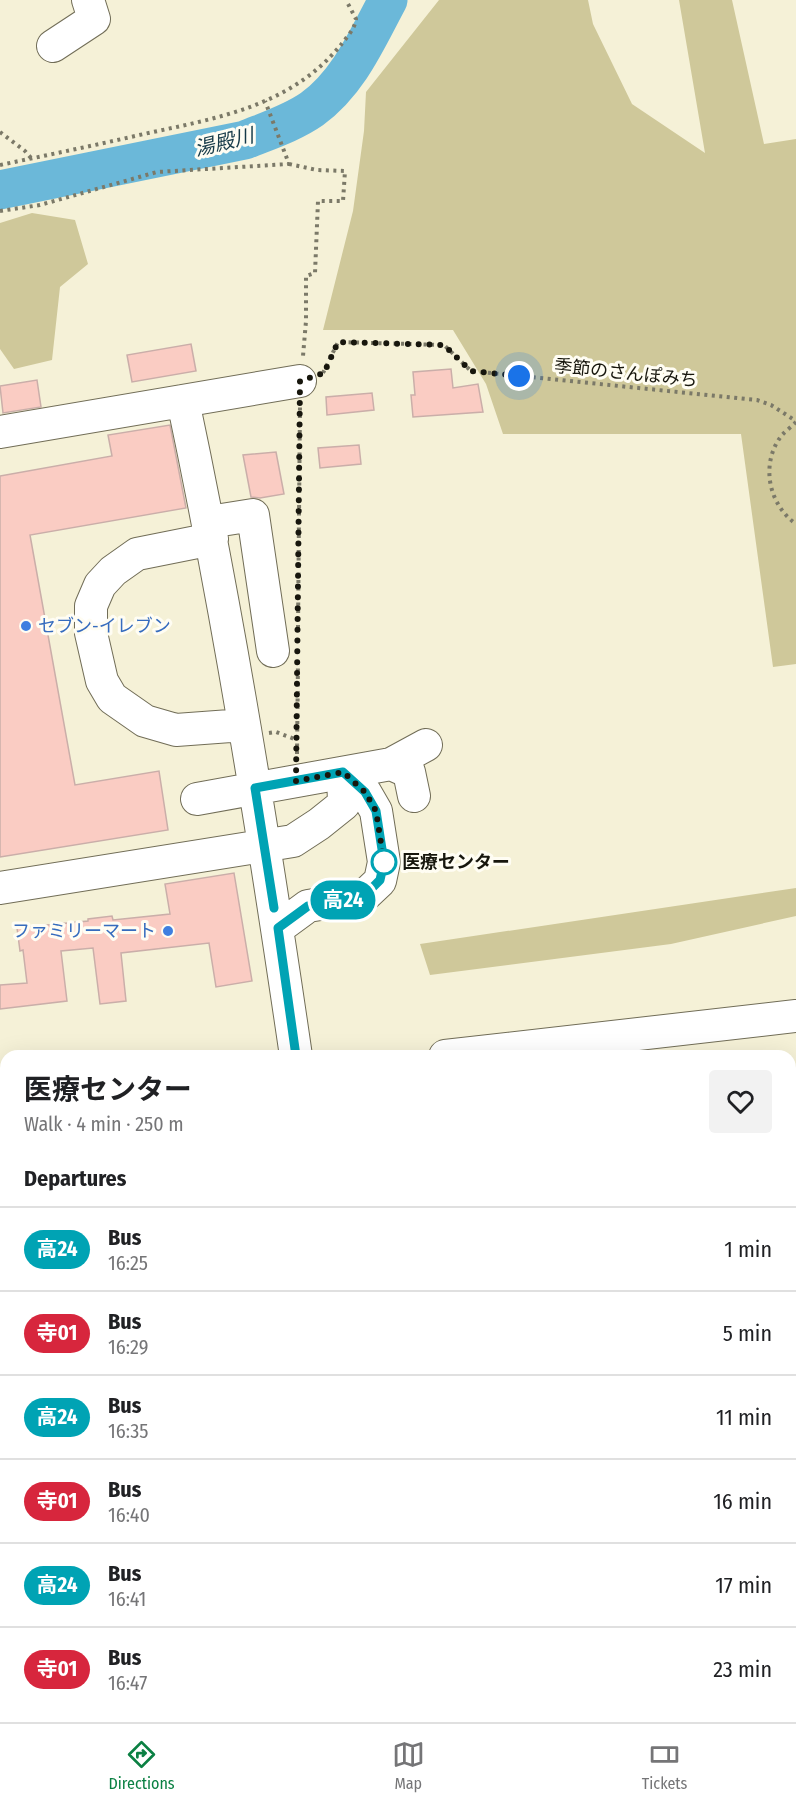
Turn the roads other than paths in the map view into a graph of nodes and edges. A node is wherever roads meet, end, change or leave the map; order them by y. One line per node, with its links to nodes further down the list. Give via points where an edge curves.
1 (88, 0): 2 (street, via 94,19)
2 (53, 46)
3 (300, 381): 4 (street)
4 (183, 401): 5 (street); 6 (street)
5 (0, 432)
6 (210, 530): 7 (street, via 253,515); 8 (street); 8 (street, via 136,554 113,571 100,585 91,606 91,633 102,681 112,698 145,721 176,730)
7 (285, 654)
8 (255, 729): 12 (street)
9 (426, 745): 10 (street)
10 (391, 764): 11 (street); 13 (street, via 409,772)
11 (343, 772): 12 (street); 15 (street, via 344,804 293,841); 17 (street, via 365,792 376,811 384,862 380,880 363,897 308,906)
12 (255, 788): 14 (street); 15 (street)
13 (414, 796)
14 (197, 799)
15 (264, 846): 16 (street); 17 (street)
16 (0, 888)
17 (278, 928): 19 (street)
18 (796, 1017): 20 (street)
19 (295, 1050)
20 (499, 1050)

